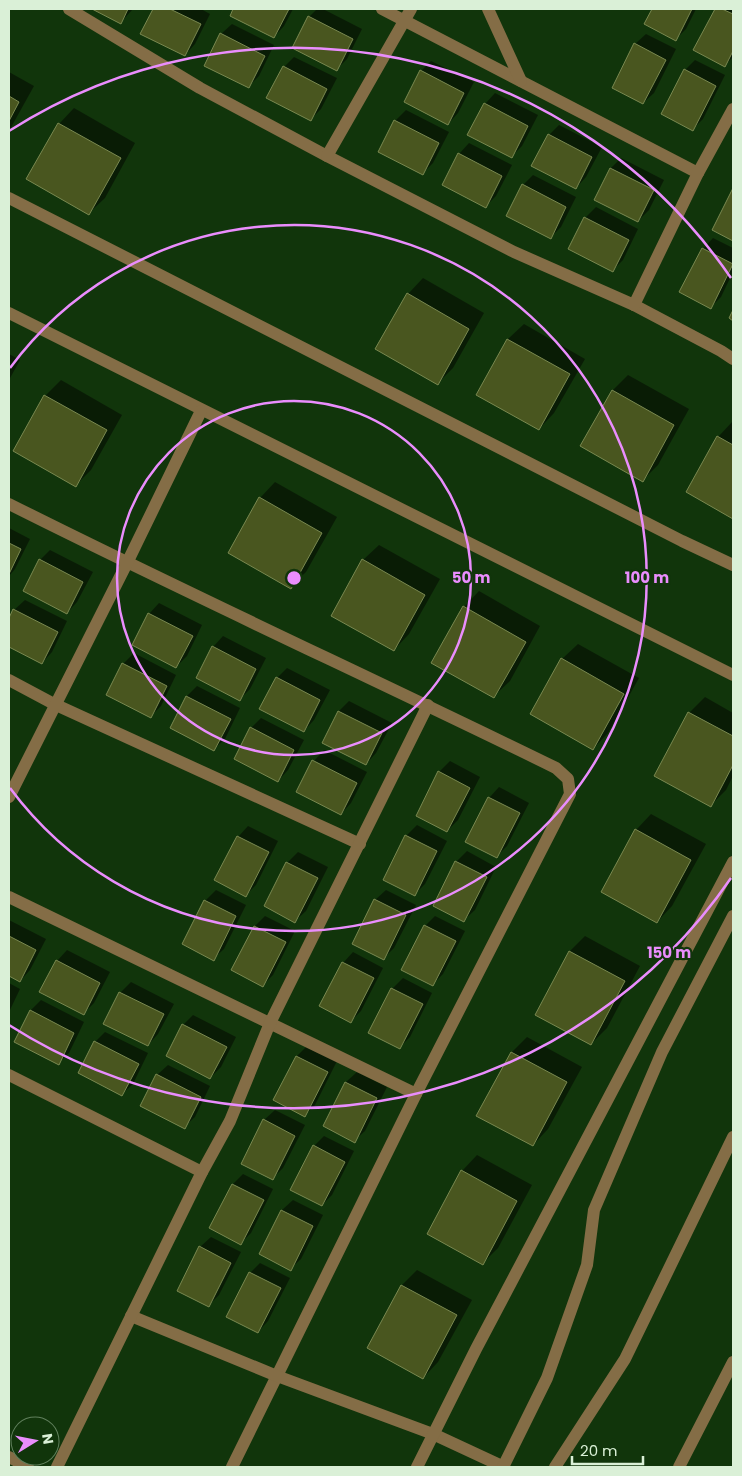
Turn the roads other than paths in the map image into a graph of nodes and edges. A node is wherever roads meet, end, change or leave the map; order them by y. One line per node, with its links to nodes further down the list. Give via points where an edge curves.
1 (69, 9): 7 (street, via 200,88)
2 (382, 9): 4 (street)
3 (488, 9): 5 (street)
4 (409, 15): 5 (street); 7 (street)
5 (521, 81): 8 (street)
6 (733, 109): 8 (street)
7 (327, 156): 10 (street, via 514,252)
8 (698, 173): 10 (street)
9 (9, 198): 16 (street, via 682,542)
10 (634, 305): 12 (street)
11 (9, 314): 13 (street)
12 (733, 359)
13 (201, 411): 15 (street); 17 (street)
14 (9, 504): 15 (street)
15 (127, 563): 19 (street); 20 (street)
16 (733, 565)
17 (733, 675)
18 (9, 680): 19 (street)
19 (54, 704): 21 (street); 22 (street)
20 (428, 705): 22 (street); 28 (street, via 556,768 568,779 570,794)
21 (9, 797)
22 (360, 844): 26 (street)
23 (733, 862): 34 (street)
24 (9, 897): 26 (street)
25 (733, 916): 40 (street, via 662,1052 594,1210 587,1266 547,1378)
26 (270, 1023): 28 (street); 30 (street, via 230,1121)
27 (9, 1076): 30 (street)
28 (416, 1094): 33 (street)
29 (733, 1137): 41 (street, via 625,1359)
30 (202, 1172): 31 (street)
31 (131, 1316): 33 (street); 37 (street)
32 (733, 1362): 42 (street)
33 (277, 1376): 34 (street); 38 (street)
34 (433, 1434): 39 (street); 40 (street)
35 (9, 1457): 36 (street)
36 (28, 1467)
37 (56, 1467)
38 (232, 1467)
39 (417, 1467)
40 (504, 1467)
41 (555, 1467)
42 (679, 1467)

